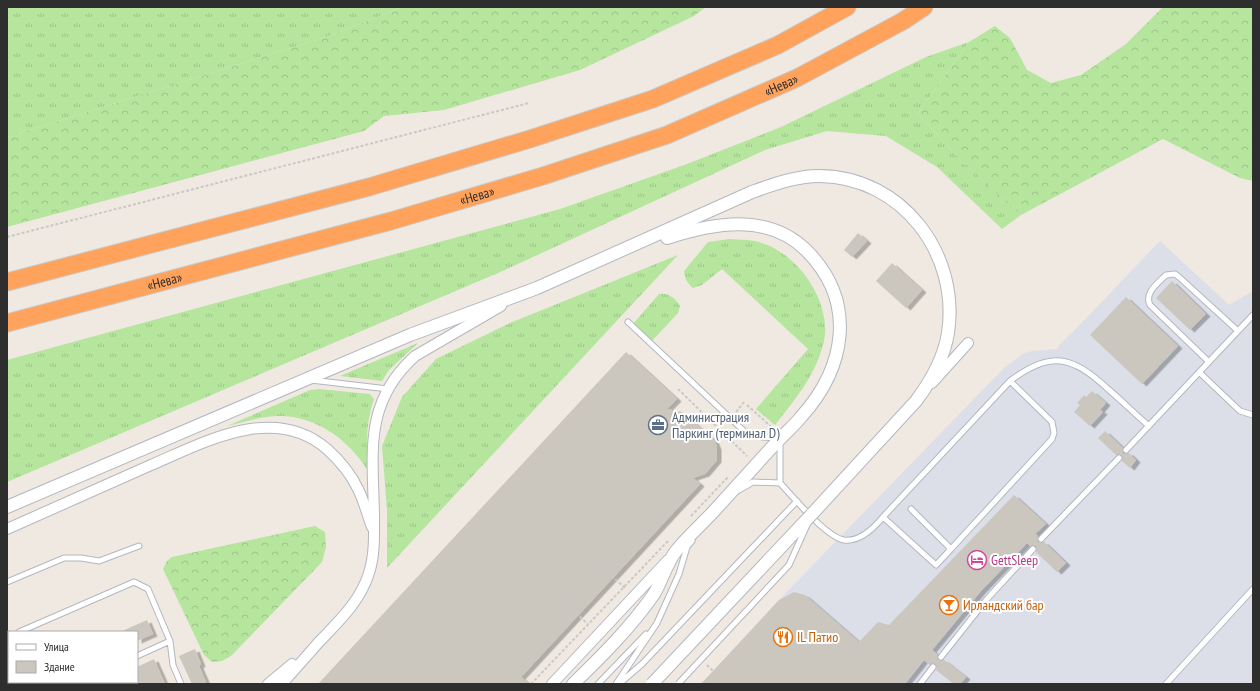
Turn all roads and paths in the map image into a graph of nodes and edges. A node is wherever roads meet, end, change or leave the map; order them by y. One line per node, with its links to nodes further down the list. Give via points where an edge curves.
1 (847, 7): 6 (highway, via 778,45 653,99 369,187)
2 (924, 7): 10 (highway, «Нева», via 797,78 667,134 543,176 391,221)
3 (529, 103): 4 (path)
4 (7, 237)
5 (612, 255): 7 (street); 19 (street, via 772,185 804,177 835,177 873,189 904,209 926,233 943,266 947,282 950,317 948,334 928,385); 25 (street, via 695,229 730,223 747,224 777,232 805,249 825,274 832,289 840,316 840,334 834,364 827,379 802,417)
6 (7, 282)
7 (537, 288): 15 (street, via 410,335); 17 (street, via 503,304 428,347 405,366)
8 (1253, 315): 11 (lane)
9 (628, 322): 23 (lane)
10 (7, 323)
11 (1238, 332): 13 (lane); 13 (lane, via 1179,277 1175,274 1166,275 1149,294 1148,301)
12 (968, 343): 19 (street)
13 (1209, 362): 14 (lane)
14 (1200, 373): 22 (lane, via 1240,411); 24 (lane)
15 (303, 380): 17 (lane); 34 (street)
16 (1010, 381): 24 (lane, via 1032,366 1044,362 1070,362 1102,383); 37 (lane); 44 (lane, via 1052,422 1052,439)
17 (388, 389): 40 (street, via 378,411 373,438)
18 (678, 389): 28 (path, via 747,456)
19 (916, 401): 36 (street)
20 (744, 402): 23 (path)
21 (747, 405): 25 (path)
22 (1253, 415)
23 (731, 418): 25 (lane, via 745,432 762,437)
24 (1149, 426): 26 (lane)
25 (781, 437): 30 (lane); 31 (street)
26 (1126, 450)
27 (1119, 458): 42 (lane)
28 (742, 462)
29 (731, 473): 38 (path)
30 (780, 483): 31 (lane, via 753,482); 32 (lane)
31 (728, 496): 33 (street)
32 (796, 501): 37 (lane, via 828,531 846,540 865,534); 68 (lane, via 642,664)
33 (718, 506): 46 (street); 52 (lane, via 687,547 679,574)
34 (7, 507)
35 (911, 509): 44 (lane)
36 (812, 514): 69 (street, bridge); 70 (lane, bridge, via 789,565)
37 (883, 517): 44 (lane, via 936,565)
38 (688, 519)
39 (7, 529): 40 (street, via 212,439 256,427 279,427 303,434 322,445 338,460 358,488)
40 (374, 534): 56 (street, via 373,559 362,589 341,619)
41 (672, 536): 49 (path)
42 (1041, 539)
43 (139, 546): 48 (lane, via 99,561 64,558)
44 (951, 549)
45 (1033, 549): 58 (lane, via 987,599)
46 (676, 552): 64 (street); 65 (street, via 654,593 631,624)
47 (597, 562): 49 (path)
48 (7, 582)
49 (624, 588): 53 (path)
50 (1253, 589): 72 (lane)
51 (561, 600): 53 (path)
52 (657, 623): 66 (lane); 67 (lane)
53 (588, 624): 63 (path)
54 (21, 631): 55 (lane, via 134,582 148,589)
55 (170, 642): 57 (lane); 60 (lane, via 173,665)
56 (318, 643): 61 (street); 62 (street)
57 (138, 656)
58 (941, 657)
59 (933, 667): 71 (lane)
60 (182, 684)
61 (268, 684)
62 (282, 684)
63 (531, 684)
64 (552, 684)
65 (574, 684)
66 (598, 684)
67 (616, 684)
68 (619, 684)
69 (652, 684)
70 (678, 684)
71 (920, 684)
72 (1166, 684)

